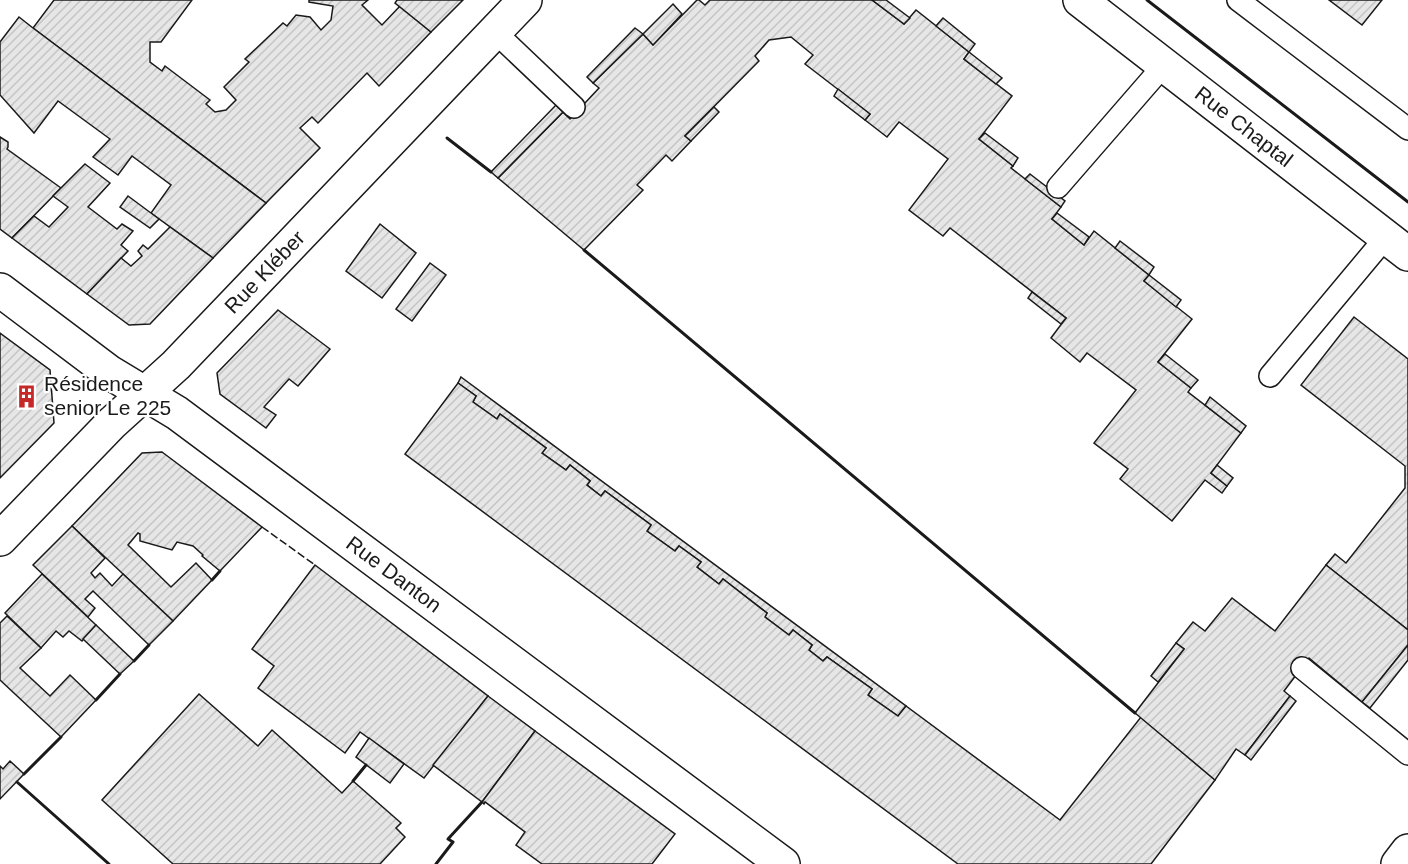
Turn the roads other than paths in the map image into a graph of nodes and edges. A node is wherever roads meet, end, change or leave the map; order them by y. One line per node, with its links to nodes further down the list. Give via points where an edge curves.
1 (1080, 0): 5 (street, Rue Chaptal)
2 (1238, 0): 7 (lane)
3 (523, 1): 4 (street, Rue Kléber)
4 (495, 32): 6 (lane); 12 (street, Rue Kléber)
5 (1164, 65): 8 (lane); 9 (street, Rue Chaptal)
6 (574, 107)
7 (1408, 129)
8 (1058, 187)
9 (1401, 245): 11 (lane)
10 (0, 290): 12 (street, Rue Danton)
11 (1270, 376)
12 (144, 394): 13 (street, Rue Kléber); 17 (street, Rue Danton, via 186,420)
13 (0, 539)
14 (1302, 668): 15 (lane)
15 (1408, 754)
16 (1408, 851): 18 (street)
17 (783, 864)
18 (1398, 864)

